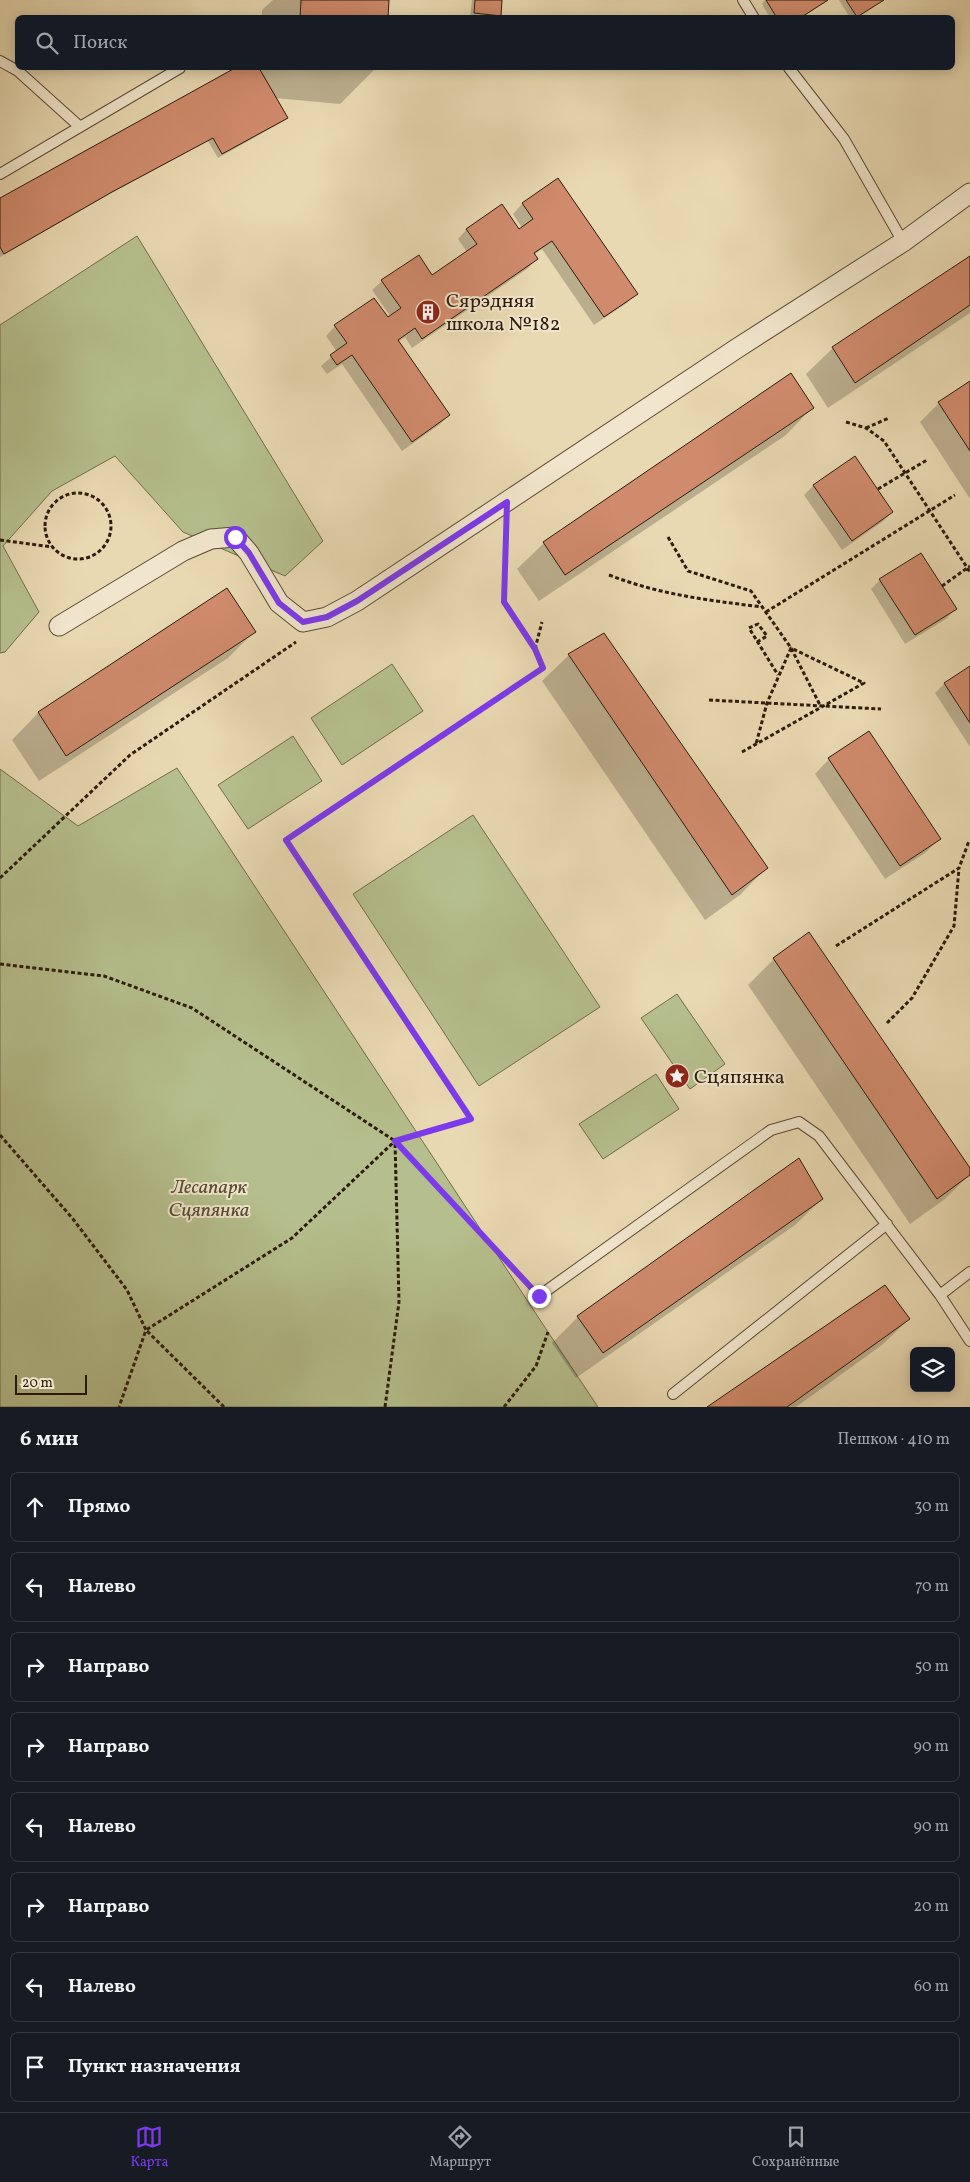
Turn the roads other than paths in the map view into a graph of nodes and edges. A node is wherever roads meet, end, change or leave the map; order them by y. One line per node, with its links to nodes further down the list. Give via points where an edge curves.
1 (743, 0): 2 (lane)
2 (752, 15)
3 (0, 61): 4 (lane)
4 (15, 69)
5 (16, 70): 8 (lane)
6 (177, 70): 8 (lane)
7 (791, 70): 11 (lane, via 844,139)
8 (79, 126): 9 (lane)
9 (0, 174)
10 (970, 193): 11 (street)
11 (903, 242): 12 (street, via 743,344 357,601 327,617 303,622 279,603 249,553 235,537 211,539 183,551)
12 (59, 626)
13 (887, 1224): 15 (lane); 16 (lane, via 819,1136 799,1122 771,1130); 18 (lane)
14 (970, 1272): 15 (lane)
15 (940, 1295): 17 (lane)
16 (539, 1296)
17 (970, 1341)
18 (673, 1394)

